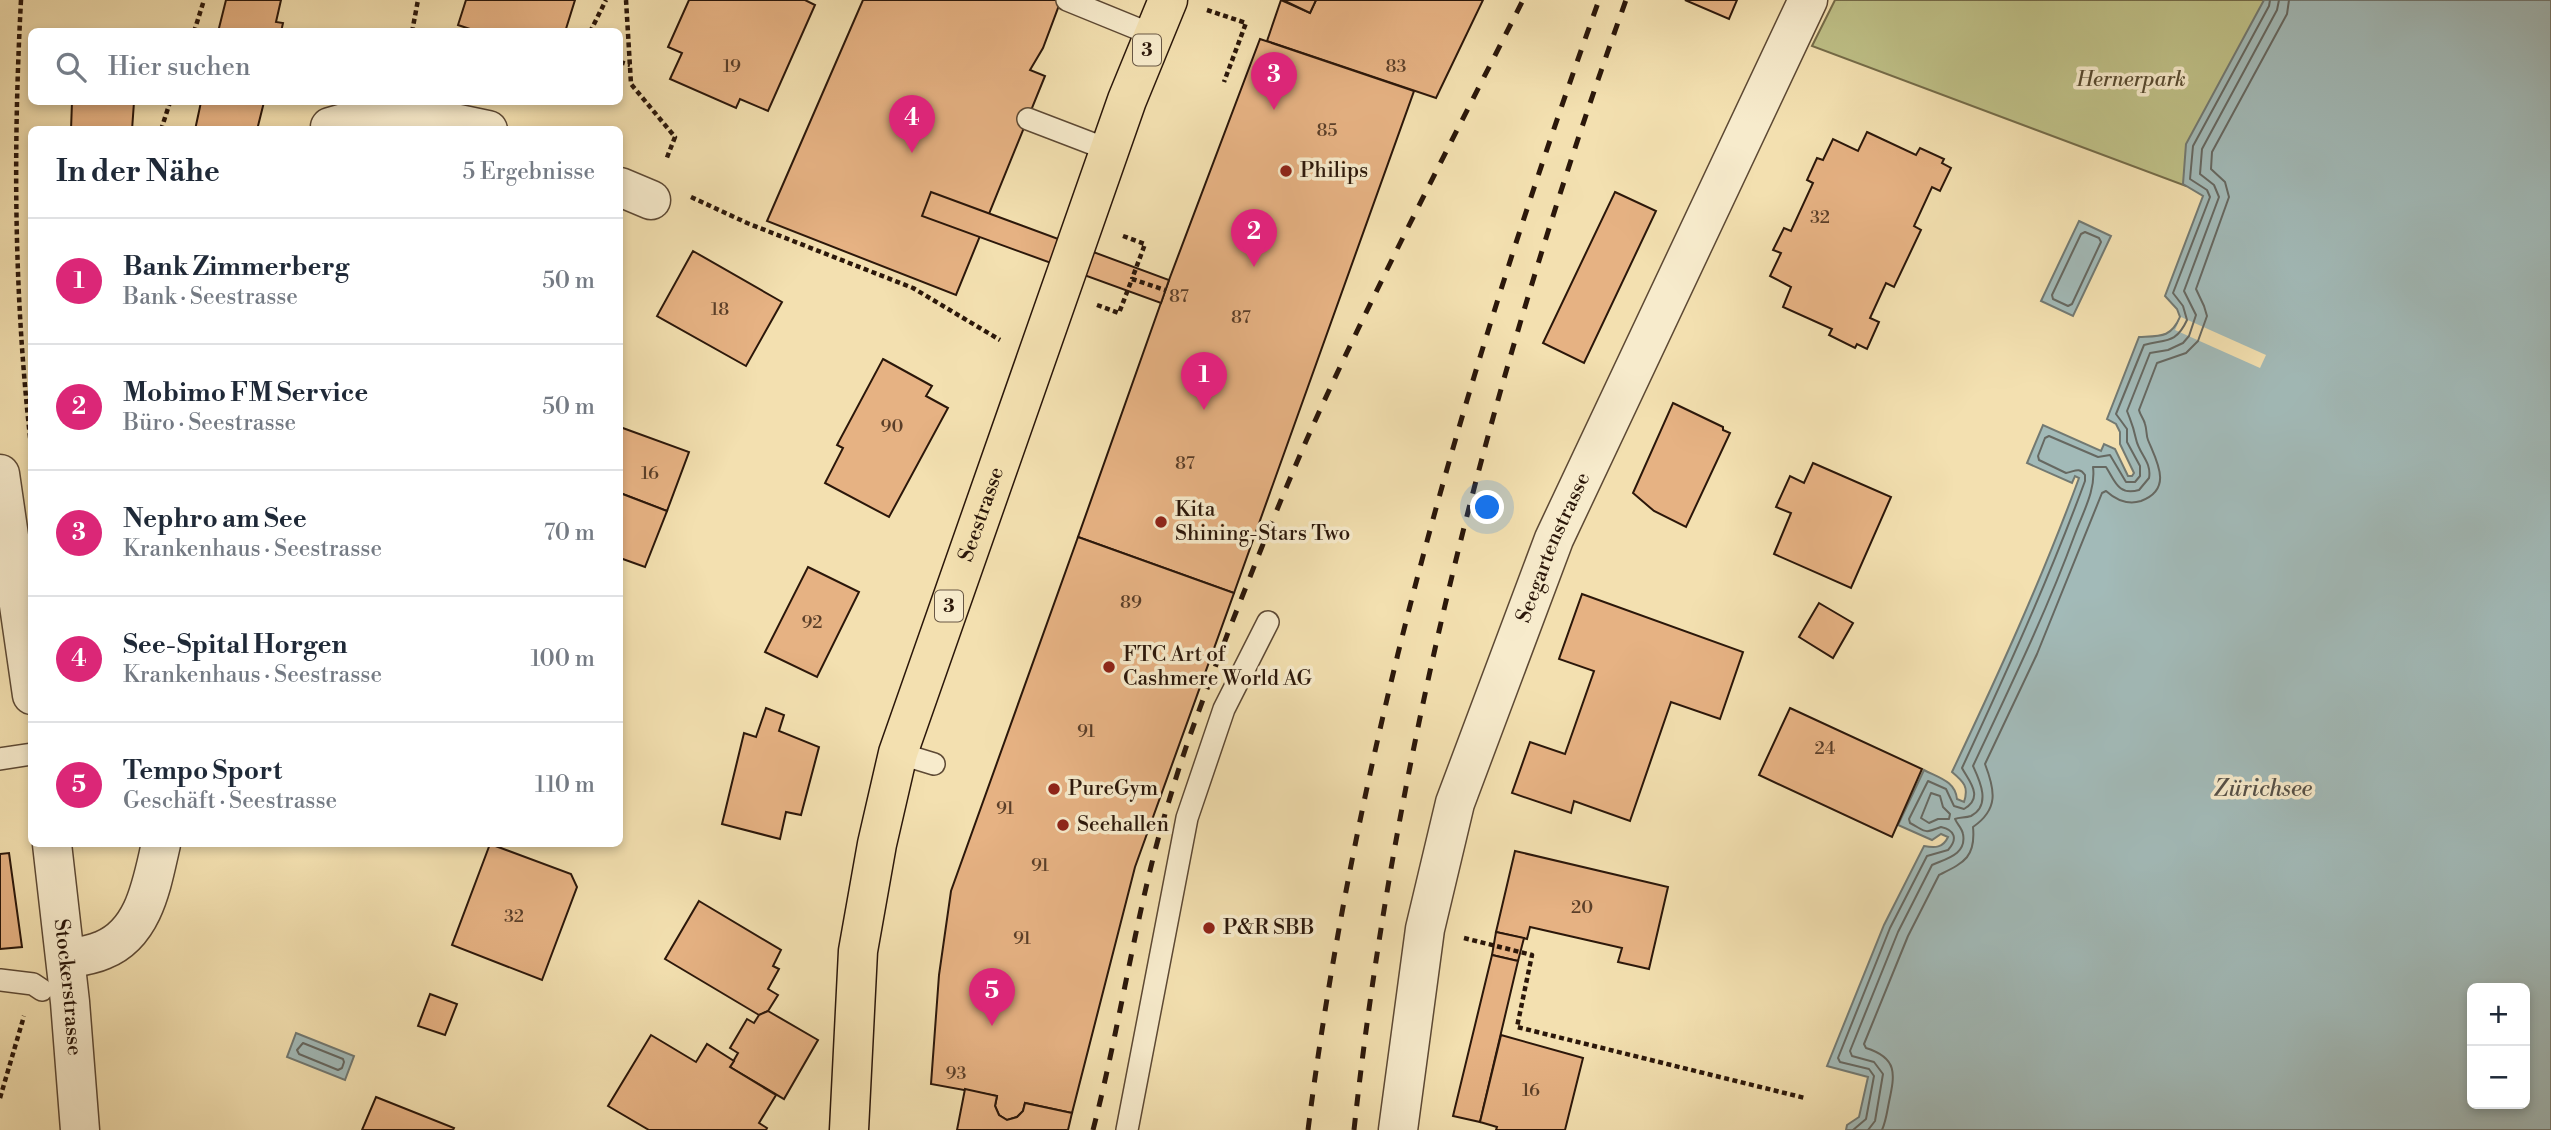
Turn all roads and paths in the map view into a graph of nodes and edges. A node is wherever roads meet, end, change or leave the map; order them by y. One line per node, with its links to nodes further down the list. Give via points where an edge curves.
1 (21, 0): 31 (path, via 14,130)
2 (204, 0): 9 (path)
3 (418, 0): 10 (path)
4 (606, 0): 11 (path)
5 (626, 0): 14 (path)
6 (1067, 0): 12 (lane)
7 (1808, 0): 42 (street, Seegartenstrasse, via 1555,539 1455,803)
8 (1184, 4): 12 (main road, Seestrasse / 3); 15 (path, via 1246,23)
9 (195, 28)
10 (413, 28)
11 (592, 28)
12 (1153, 35): 21 (main road, Seestrasse / 3)
13 (623, 63): 14 (path)
14 (630, 65): 22 (path, via 631,84 675,137)
15 (1224, 82)
16 (169, 105): 18 (path)
17 (1028, 119): 21 (lane)
18 (162, 126)
19 (334, 126): 20 (street, via 397,111)
20 (469, 126)
21 (1109, 150): 36 (main road, Seestrasse / 3)
22 (643, 190): 26 (path, via 747,223)
23 (1116, 234): 24 (path, via 1145,244)
24 (1132, 279): 27 (path); 28 (path, via 1119,313)
25 (917, 280): 26 (path)
26 (913, 288): 29 (path)
27 (1165, 290)
28 (1090, 302)
29 (1002, 341)
30 (28, 365): 31 (path)
31 (22, 366): 32 (path)
32 (28, 418)
33 (0, 474): 35 (street)
34 (1268, 622): 50 (lane, via 1224,709 1187,818)
35 (28, 667)
36 (898, 753): 39 (lane); 49 (main road, Seestrasse / 3, via 858,951)
37 (28, 755): 38 (lane)
38 (0, 759)
39 (934, 764)
40 (52, 847): 43 (street, Stockerstrasse)
41 (160, 847): 43 (street, via 148,900 132,927 104,950)
42 (1425, 929): 47 (path, via 1532,955 1517,1027); 51 (street, Seegartenstrasse)
43 (66, 959): 48 (street, Stockerstrasse)
44 (0, 980): 45 (lane)
45 (37, 987): 46 (path)
46 (0, 1098)
47 (1805, 1098)
48 (80, 1130)
49 (849, 1130)
50 (1127, 1130)
51 (1398, 1130)

